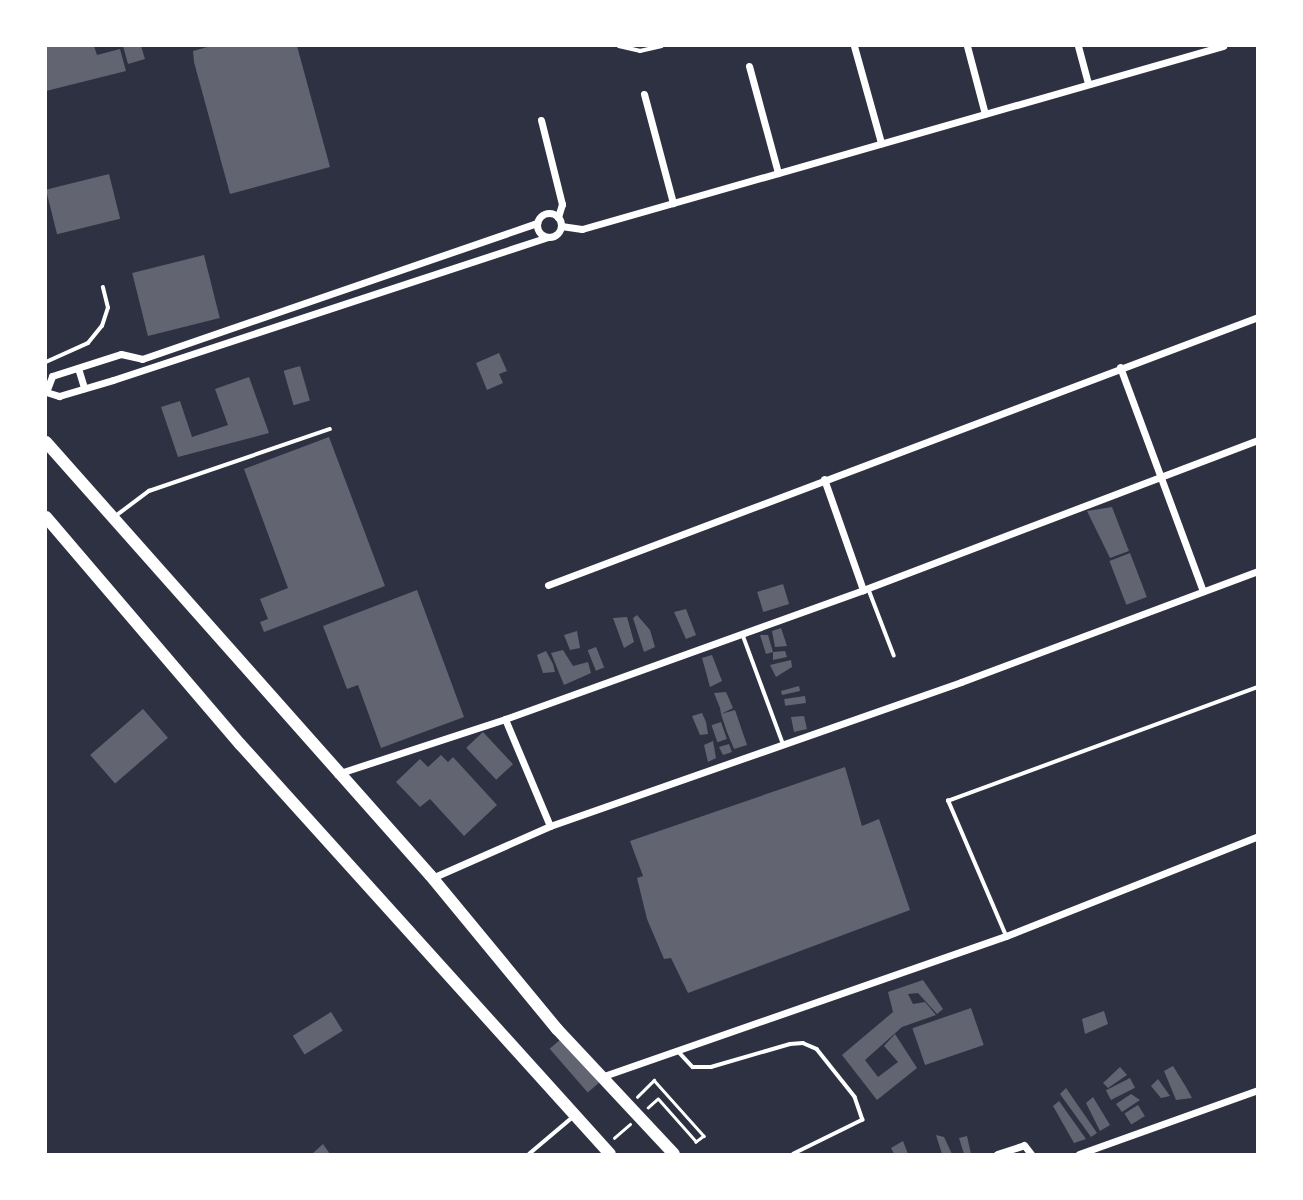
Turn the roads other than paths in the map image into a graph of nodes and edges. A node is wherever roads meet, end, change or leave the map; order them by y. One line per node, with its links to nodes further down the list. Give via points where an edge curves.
1 (620, 46): 2 (lane, via 640,51)
2 (661, 46)
3 (854, 46): 13 (street)
4 (967, 46): 11 (street)
5 (1078, 46): 9 (street)
6 (1223, 46): 7 (street)
7 (1192, 50): 9 (street)
8 (750, 66): 14 (street)
9 (1088, 84): 11 (street)
10 (644, 94): 15 (street)
11 (985, 114): 13 (street)
12 (541, 120): 16 (street, via 562,204)
13 (881, 144): 14 (street)
14 (778, 173): 15 (street)
15 (673, 203): 18 (street, via 582,229)
16 (558, 217): 17 (street, via 545,213); 18 (street)
17 (537, 223): 19 (street, via 539,232); 22 (street)
18 (561, 226): 19 (street)
19 (548, 237): 26 (street)
20 (103, 288): 23 (lane, via 108,308 102,326 88,343)
21 (1258, 317): 24 (street)
22 (142, 359): 25 (street, via 121,354); 26 (street)
23 (46, 362)
24 (1120, 367): 31 (street); 32 (street)
25 (78, 368): 27 (street); 27 (street, via 52,376 46,391 59,396)
26 (145, 369): 27 (street)
27 (85, 388)
28 (330, 429): 34 (lane, via 149,491)
29 (1258, 440): 31 (street)
30 (46, 442): 34 (highway)
31 (1163, 474): 37 (street); 38 (street)
32 (824, 479): 36 (street); 37 (street)
33 (46, 517): 52 (highway, via 240,744)
34 (113, 519): 44 (highway)
35 (1258, 571): 38 (street)
36 (548, 585)
37 (865, 589): 39 (street); 40 (lane)
38 (1203, 591): 43 (street)
39 (743, 633): 42 (street); 43 (lane)
40 (894, 655)
41 (1258, 687): 48 (lane, via 947,801)
42 (505, 719): 44 (street); 45 (street)
43 (784, 744): 45 (street)
44 (336, 774): 47 (highway)
45 (550, 826): 47 (street)
46 (1258, 836): 48 (street)
47 (432, 878): 50 (highway)
48 (1006, 936): 49 (street)
49 (676, 1048): 50 (street); 56 (lane, via 693,1067 711,1067 790,1044 817,1049 855,1097 863,1120 858,1127)
50 (601, 1077): 55 (highway)
51 (1258, 1090): 59 (street)
52 (575, 1115): 53 (lane); 54 (highway)
53 (529, 1154)
54 (610, 1154)
55 (674, 1154)
56 (794, 1154)
57 (997, 1154): 58 (street, via 1024,1145)
58 (1031, 1154)
59 (1079, 1154)

